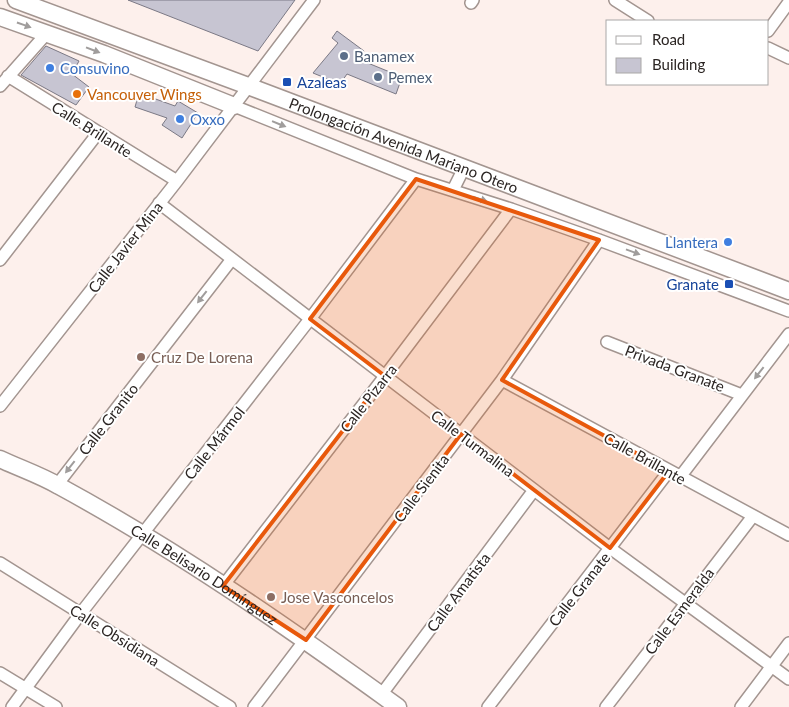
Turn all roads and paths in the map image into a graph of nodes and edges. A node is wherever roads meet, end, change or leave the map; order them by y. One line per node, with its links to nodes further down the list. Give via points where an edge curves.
1 (16, 0): 13 (main road, Prolongación Avenida Mariano Otero)
2 (314, 0): 13 (street, Calle Javier Mina)
3 (615, 0): 6 (street)
4 (789, 2): 7 (street)
5 (0, 17): 8 (main road, one-way to 8)
6 (646, 20)
7 (769, 30)
8 (48, 33): 11 (street); 14 (main road, one-way to 14)
9 (769, 48): 10 (street)
10 (789, 58)
11 (8, 76): 12 (street); 15 (street, Calle Brillante)
12 (0, 86)
13 (248, 86): 14 (street, Calle Javier Mina); 16 (main road, Prolongación Avenida Mariano Otero)
14 (234, 106): 17 (street, one-way to 17); 18 (street, Calle Javier Mina)
15 (98, 133): 18 (street, Calle Brillante); 24 (street)
16 (464, 168): 19 (street); 25 (main road, Prolongación Avenida Mariano Otero)
17 (416, 179): 19 (street); 27 (street, Calle Mármol)
18 (177, 181): 20 (street, Calle Javier Mina)
19 (453, 190): 21 (street, one-way to 21)
20 (159, 204): 23 (street, Calle Turmalina); 33 (street, Calle Javier Mina)
21 (510, 209): 22 (street); 30 (street, Calle Pizarra)
22 (599, 240): 26 (street, one-way to 26); 31 (street, Calle Sienita)
23 (232, 259): 27 (street, Calle Turmalina); 38 (street, Calle Granito, one-way to 38)
24 (0, 260)
25 (789, 291)
26 (789, 311)
27 (310, 319): 30 (street, Calle Turmalina); 41 (street, Calle Mármol)
28 (789, 334): 32 (street, one-way to 32)
29 (607, 342): 32 (street, Privada Granate)
30 (385, 376): 34 (street, Calle Turmalina); 45 (street, Calle Pizarra)
31 (502, 380): 34 (street, Calle Sienita); 36 (street, Calle Brillante)
32 (742, 395): 37 (street)
33 (0, 406)
34 (461, 434): 39 (street, Calle Turmalina); 48 (street, Calle Sienita)
35 (0, 459): 38 (main road, Calle Belisario Domínguez)
36 (668, 471): 37 (street, Calle Brillante); 43 (street, Calle Granate)
37 (680, 477): 40 (street, Calle Brillante)
38 (57, 485): 41 (main road, Calle Belisario Domínguez)
39 (534, 490): 43 (street, Calle Turmalina); 54 (street, Calle Amatista)
40 (753, 516): 42 (street, Calle Brillante); 46 (street, Calle Esmeralda)
41 (143, 534): 45 (main road, Calle Belisario Domínguez); 47 (street, Calle Mármol)
42 (789, 535)
43 (610, 548): 46 (street, Calle Turmalina); 60 (street, Calle Granate)
44 (0, 563): 47 (street, Calle Obsidiana)
45 (223, 586): 48 (main road, Calle Belisario Domínguez)
46 (685, 604): 50 (street, Calle Turmalina); 61 (street, Calle Esmeralda)
47 (81, 614): 53 (street, Calle Mármol); 57 (street, Calle Obsidiana)
48 (306, 640): 54 (main road, Calle Belisario Domínguez); 58 (street, Calle Sienita)
49 (789, 643): 50 (street)
50 (771, 668): 52 (street, Calle Turmalina); 62 (street)
51 (0, 673): 53 (street)
52 (789, 679)
53 (25, 688): 55 (street, Calle Mármol); 56 (street)
54 (381, 695): 59 (main road, Calle Belisario Domínguez)
55 (12, 707)
56 (56, 707)
57 (230, 707)
58 (254, 707)
59 (398, 707)
60 (488, 707)
61 (606, 707)
62 (741, 707)

